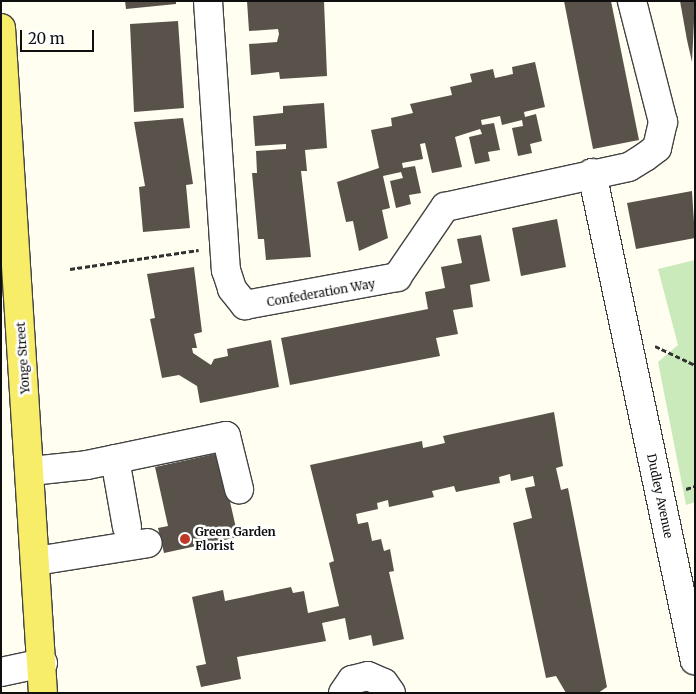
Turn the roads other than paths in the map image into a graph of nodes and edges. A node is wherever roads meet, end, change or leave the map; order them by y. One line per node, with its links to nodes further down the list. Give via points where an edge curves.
1 (208, 1): 4 (street, Confederation Way, via 224,246 232,289 245,305 355,288 397,277 445,207)
2 (632, 1): 4 (street, Confederation Way, via 663,122 662,137 657,148 629,167)
3 (1, 28): 6 (main road, Yonge Street)
4 (592, 173): 9 (street, Dudley Avenue)
5 (115, 459): 6 (street); 7 (street, via 226,436); 8 (street, via 138,535)
6 (31, 471): 8 (main road, Yonge Street)
7 (239, 489)
8 (36, 561): 11 (main road, Yonge Street)
9 (695, 660)
10 (1, 672): 11 (street)
11 (45, 684)
12 (342, 693): 13 (street, via 352,680 368,676 384,683)
13 (390, 693)

